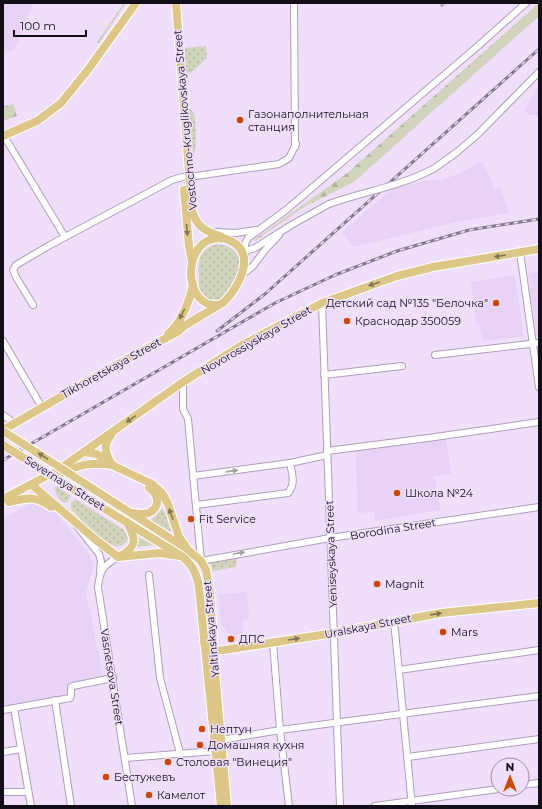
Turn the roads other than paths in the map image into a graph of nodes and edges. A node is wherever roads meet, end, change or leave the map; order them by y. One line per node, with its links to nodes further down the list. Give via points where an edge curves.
1 (130, 3): 9 (main road, via 78,76 58,99 39,115)
2 (136, 3): 9 (main road, via 62,103 36,121)
3 (171, 3): 11 (main road, Vostochno-Kruglikovskaya Street)
4 (176, 3): 11 (main road, Vostochno-Kruglikovskaya Street)
5 (294, 3): 10 (street)
6 (526, 3): 12 (street)
7 (539, 72): 13 (street, bridge, via 458,152 435,168 417,178 329,204)
8 (298, 132): 10 (street)
9 (3, 134): 16 (street)
10 (295, 146): 11 (street, via 289,158 280,164)
11 (186, 177): 15 (main road, Vostochno-Kruglikovskaya Street, via 194,218 201,228); 16 (street, via 172,180); 21 (main road, Vostochno-Kruglikovskaya Street, one-way to 21)
12 (263, 227): 14 (street); 18 (street, via 248,238)
13 (286, 228): 18 (street, via 255,248); 22 (street, via 253,266)
14 (256, 229): 15 (street, via 236,233); 17 (street)
15 (209, 232): 17 (main road, Vostochno-Kruglikovskaya Street)
16 (65, 237): 25 (street, via 16,265 13,270)
17 (230, 240): 18 (main road); 21 (main road, via 221,238 208,241 198,249)
18 (242, 248): 22 (main road)
19 (539, 250): 20 (main road, Novorossiyskaya Street)
20 (520, 252): 24 (main road, Novorossiyskaya Street, one-way to 24, via 397,276); 28 (street)
21 (192, 261): 23 (main road)
22 (243, 272): 26 (main road, via 229,297)
23 (193, 284): 26 (main road, via 203,301); 34 (main road, Tikhoretskaya Street, one-way to 34, via 186,306 169,333)
24 (322, 303): 31 (street, Yeniseyskaya Street); 32 (main road, Novorossiyskaya Street, via 244,344)
25 (33, 305)
26 (218, 305): 39 (main road, Tikhoretskaya Street, via 178,331)
27 (3, 341): 34 (street)
28 (536, 343): 29 (street); 33 (street)
29 (435, 355)
30 (402, 366): 31 (street)
31 (324, 374): 43 (street, Yeniseyskaya Street)
32 (183, 382): 40 (main road, Novorossiyskaya Street, one-way to 40); 48 (street, Yaltinskaya Street, via 183,409 188,419)
33 (539, 387)
34 (40, 404): 36 (main road, Tikhoretskaya Street)
35 (3, 415): 36 (street)
36 (10, 420): 38 (main road, Tikhoretskaya Street)
37 (539, 422): 43 (street)
38 (3, 425)
39 (3, 430): 53 (main road, Severnaya Street, one-way to 39, bridge)
40 (114, 431): 42 (main road, Novorossiyskaya Street); 45 (main road, via 105,444)
41 (3, 445): 55 (main road, Severnaya Street, bridge)
42 (84, 452): 45 (main road, Severnaya Street, via 98,454); 49 (main road, Novorossiyskaya Street)
43 (327, 453): 44 (street); 57 (street, Yeniseyskaya Street)
44 (290, 462): 48 (street, one-way to 44); 51 (street, via 293,482 288,493)
45 (112, 465): 46 (main road, Severnaya Street); 47 (main road, Severnaya Street, via 85,464)
46 (126, 472): 53 (main road, via 152,490 157,503 149,514); 58 (main road, Severnaya Street, one-way to 46, via 179,537 162,493 152,484)
47 (57, 476): 49 (main road, Novorossiyskaya Street)
48 (193, 476): 51 (street, Yaltinskaya Street)
49 (34, 486): 50 (main road, Novorossiyskaya Street); 54 (main road, Severnaya Street)
50 (5, 502): 54 (main road, via 26,498 39,499)
51 (196, 505): 61 (street, Yaltinskaya Street)
52 (539, 507): 57 (street, Borodina Street)
53 (128, 511): 58 (main road, Severnaya Street)
54 (63, 512): 56 (main road, Severnaya Street)
55 (126, 521): 59 (main road, Severnaya Street); 60 (main road, via 134,543)
56 (74, 522): 60 (main road, Severnaya Street); 63 (street, Vasnetsova Street, via 99,554)
57 (330, 538): 61 (street, Borodina Street, one-way to 57); 67 (street, Yeniseyskaya Street)
58 (187, 549): 61 (main road, Severnaya Street)
59 (183, 557): 60 (main road, via 159,553); 62 (main road, Severnaya Street)
60 (118, 558): 63 (street, via 104,566)
61 (201, 561): 71 (main road, Yaltinskaya Street, via 206,570 210,592)
62 (196, 572): 68 (main road, Yaltinskaya Street)
63 (100, 574): 73 (street, Vasnetsova Street, via 98,587)
64 (149, 575): 86 (street, via 160,678)
65 (539, 603): 66 (main road, Uralskaya Street, one-way to 65, via 441,613)
66 (394, 621): 67 (main road, Uralskaya Street); 72 (street)
67 (334, 633): 69 (main road, Uralskaya Street, one-way to 67); 79 (street, Yeniseyskaya Street)
68 (204, 641): 71 (main road, via 208,649); 84 (main road, Yaltinskaya Street)
69 (273, 643): 71 (main road, Uralskaya Street); 80 (street)
70 (539, 650): 72 (street)
71 (214, 651): 82 (main road, Yaltinskaya Street)
72 (399, 670): 78 (street)
73 (113, 678): 75 (street, via 73,686 70,698); 88 (street, Vasnetsova Street)
74 (539, 696): 78 (street)
75 (54, 700): 76 (street); 94 (street)
76 (14, 708): 77 (street); 83 (street)
77 (3, 710)
78 (404, 714): 79 (street); 87 (street)
79 (337, 723): 80 (street); 99 (street, Yeniseyskaya Street)
80 (280, 730): 82 (street); 98 (street)
81 (539, 739): 87 (street)
82 (221, 740): 97 (main road, Yaltinskaya Street)
83 (21, 749): 85 (street); 91 (street)
84 (216, 751): 86 (street); 96 (main road, Yaltinskaya Street)
85 (3, 752)
86 (180, 753): 88 (street)
87 (408, 757): 92 (street)
88 (125, 758): 95 (street, Vasnetsova Street)
89 (490, 790): 92 (street)
90 (3, 792): 91 (street)
91 (28, 792): 93 (street)
92 (412, 804): 100 (street)
93 (31, 806)
94 (71, 806)
95 (132, 806)
96 (221, 806)
97 (227, 806)
98 (289, 806)
99 (340, 806)
100 (375, 806)

